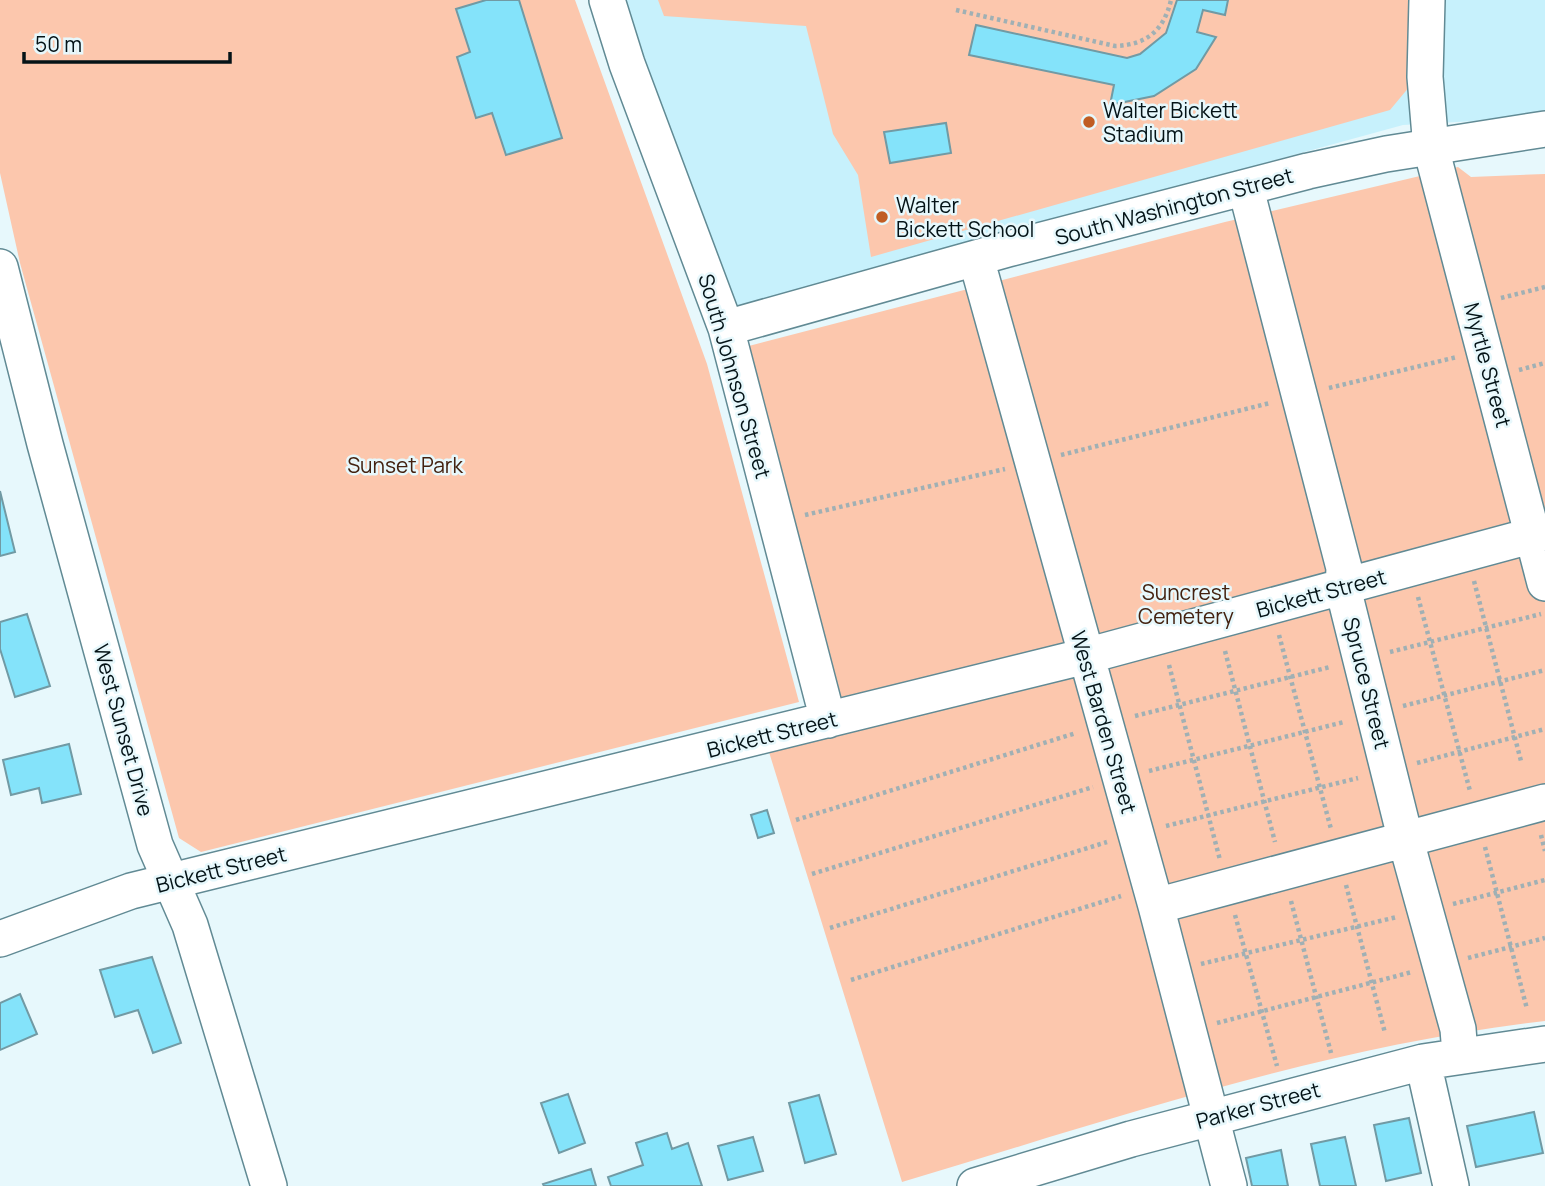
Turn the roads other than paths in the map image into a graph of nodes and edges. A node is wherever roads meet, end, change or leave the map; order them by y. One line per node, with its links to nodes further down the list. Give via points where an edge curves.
1 (607, 0): 9 (street, South Johnson Street)
2 (1427, 0): 5 (street, Myrtle Street, via 1425,76)
3 (1545, 129): 5 (street, South Washington Street)
4 (1545, 146): 5 (street)
5 (1432, 148): 6 (street, South Washington Street, via 1308,171); 11 (street, Myrtle Street)
6 (1246, 189): 7 (street, South Washington Street); 13 (street, Spruce Street, via 1344,568)
7 (976, 258): 9 (street, South Washington Street); 14 (street, West Barden Street)
8 (0, 267): 10 (street, West Sunset Drive)
9 (726, 328): 15 (street, South Johnson Street)
10 (9, 338): 18 (street, West Sunset Drive, via 155,845)
11 (1539, 534): 12 (street, Myrtle Street); 13 (street, Bickett Street)
12 (1545, 583)
13 (1343, 588): 14 (street, Bickett Street); 17 (street, Spruce Street)
14 (1086, 656): 15 (street, Bickett Street); 19 (street, West Barden Street)
15 (828, 720): 18 (street, Bickett Street)
16 (1545, 802): 17 (street)
17 (1406, 841): 19 (street, via 1228,887); 22 (street, Spruce Street, via 1458,1029)
18 (170, 882): 20 (street, Bickett Street, via 131,891); 25 (street, West Sunset Drive, via 190,925)
19 (1154, 897): 24 (street, West Barden Street)
20 (0, 939)
21 (1545, 1044): 22 (street, Parker Street)
22 (1460, 1054): 23 (street, Parker Street)
23 (1423, 1062): 24 (street, Parker Street); 28 (street)
24 (1212, 1118): 26 (street, Parker Street); 27 (street, West Barden Street)
25 (269, 1186)
26 (975, 1186)
27 (1229, 1186)
28 (1451, 1186)

